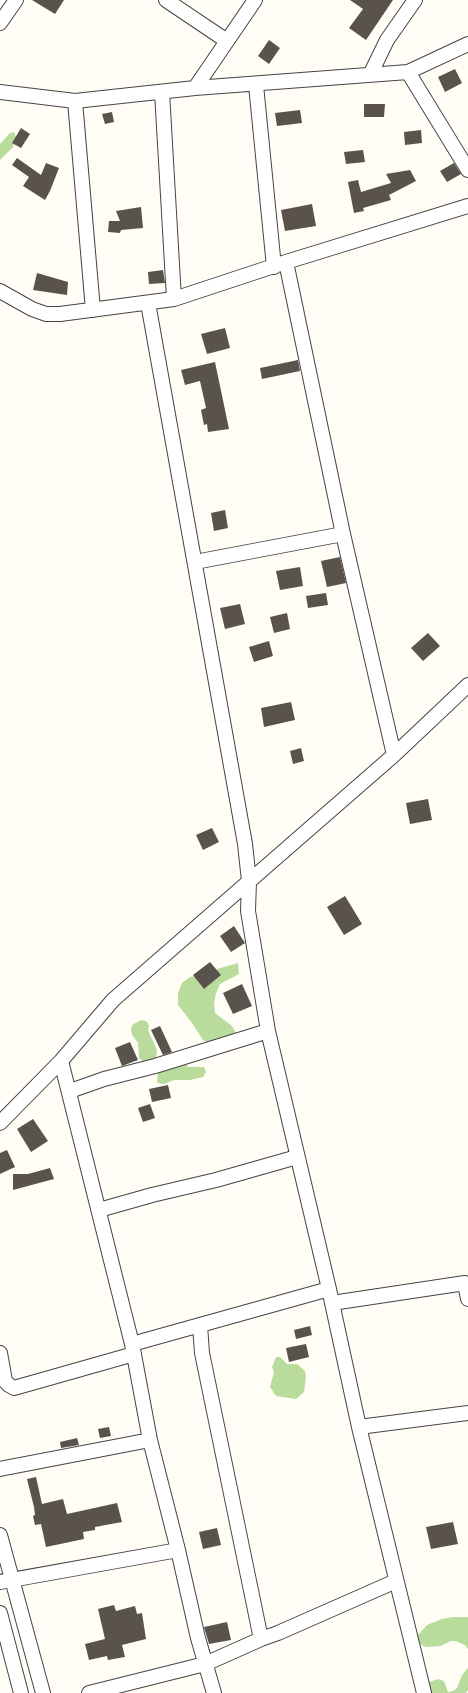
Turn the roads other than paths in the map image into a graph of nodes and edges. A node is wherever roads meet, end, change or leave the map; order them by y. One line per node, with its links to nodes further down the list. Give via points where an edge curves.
1 (16, 0): 5 (street)
2 (166, 0): 6 (street)
3 (255, 0): 6 (street)
4 (415, 0): 9 (street, via 384,45)
5 (0, 23)
6 (227, 41): 11 (street)
7 (468, 44): 8 (street)
8 (408, 72): 9 (street); 15 (street)
9 (370, 75): 10 (street)
10 (256, 84): 11 (street); 17 (street)
11 (195, 88): 13 (street)
12 (0, 92): 14 (street)
13 (162, 92): 14 (street); 19 (street)
14 (75, 101): 21 (street)
15 (468, 170)
16 (468, 206): 17 (street)
17 (280, 264): 19 (street); 22 (street)
18 (0, 291): 21 (street, via 46,314)
19 (174, 299): 20 (street)
20 (148, 303): 21 (street); 23 (street)
21 (93, 310)
22 (343, 534): 23 (street); 25 (street)
23 (195, 562): 26 (street, via 245,844)
24 (468, 685): 25 (street)
25 (394, 755): 26 (street)
26 (249, 881): 27 (street, via 248,912); 28 (street, via 113,1000)
27 (268, 1031): 29 (street, via 155,1066 104,1078); 31 (street)
28 (62, 1061): 29 (street); 30 (street)
29 (70, 1091): 32 (street)
30 (0, 1123)
31 (297, 1157): 32 (street); 33 (street)
32 (99, 1210): 37 (street)
33 (329, 1288): 35 (street); 36 (street)
34 (468, 1298): 35 (street, via 464,1283)
35 (332, 1303): 40 (street)
36 (200, 1325): 37 (street); 48 (street, via 202,1353)
37 (133, 1349): 38 (street, via 14,1388 5,1381); 41 (street)
38 (0, 1353)
39 (468, 1413): 40 (street)
40 (360, 1427): 46 (street)
41 (150, 1440): 42 (street); 44 (street)
42 (0, 1469)
43 (0, 1535): 45 (street)
44 (178, 1550): 45 (street); 49 (street)
45 (6, 1581): 51 (street)
46 (396, 1581): 48 (street); 54 (street)
47 (0, 1613): 50 (street)
48 (261, 1639): 49 (street)
49 (205, 1664): 52 (street); 53 (street)
50 (21, 1693)
51 (43, 1693)
52 (89, 1693)
53 (214, 1693)
54 (424, 1693)

